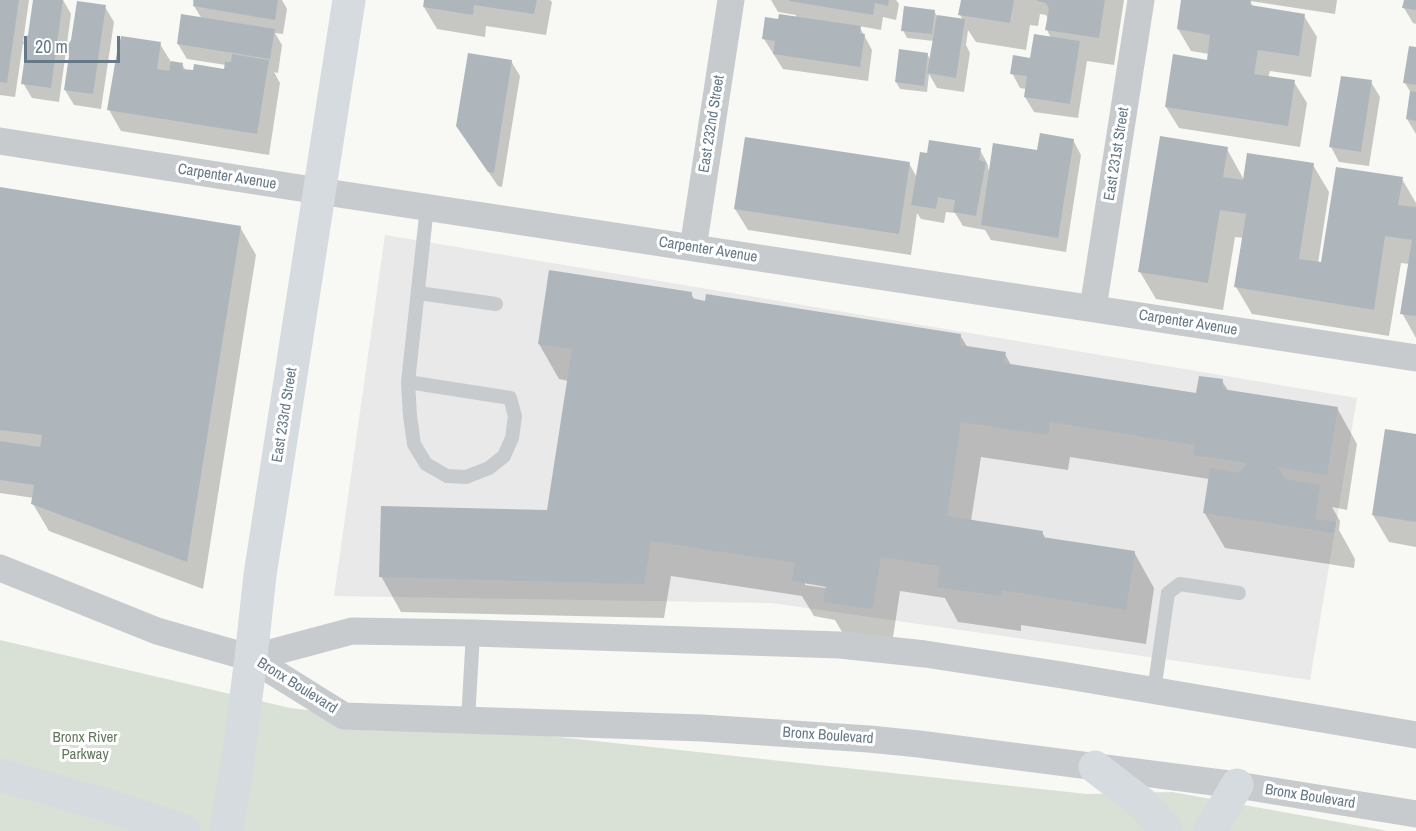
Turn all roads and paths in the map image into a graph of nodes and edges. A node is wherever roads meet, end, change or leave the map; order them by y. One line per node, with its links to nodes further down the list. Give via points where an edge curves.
1 (349, 0): 5 (main road, East 233rd Street)
2 (731, 0): 7 (street, East 232nd Street)
3 (1141, 0): 10 (street, East 231st Street)
4 (0, 141): 5 (street, Carpenter Avenue)
5 (319, 191): 6 (street, Carpenter Avenue); 16 (main road, East 233rd Street, via 260,575)
6 (428, 207): 7 (street, Carpenter Avenue); 8 (lane)
7 (693, 248): 10 (street, Carpenter Avenue)
8 (418, 293): 9 (lane); 12 (lane)
9 (496, 304)
10 (1093, 308): 11 (street, Carpenter Avenue)
11 (1416, 358)
12 (408, 382): 12 (lane, via 414,444 426,464 447,476 466,477 489,468 504,456 515,416 510,398)
13 (0, 568): 16 (street, Bronx Boulevard, via 157,631)
14 (1239, 593): 17 (lane, via 1180,584 1168,593)
15 (473, 633): 16 (street, Bronx Boulevard, via 352,631); 17 (street, Bronx Boulevard, via 840,645 925,654); 18 (lane)
16 (251, 658): 18 (street, Bronx Boulevard, via 344,716); 25 (main road, East 233rd Street)
17 (1154, 691): 19 (street, Bronx Boulevard)
18 (468, 720): 20 (street, Bronx Boulevard, via 839,737)
19 (1416, 735)
20 (1095, 767): 22 (street, Bronx Boulevard); 26 (main road, via 1143,804)
21 (0, 775): 24 (main road)
22 (1237, 785): 23 (street, Bronx Boulevard); 27 (main road)
23 (1416, 814)
24 (184, 831)
25 (226, 831)
26 (1166, 831)
27 (1210, 831)

